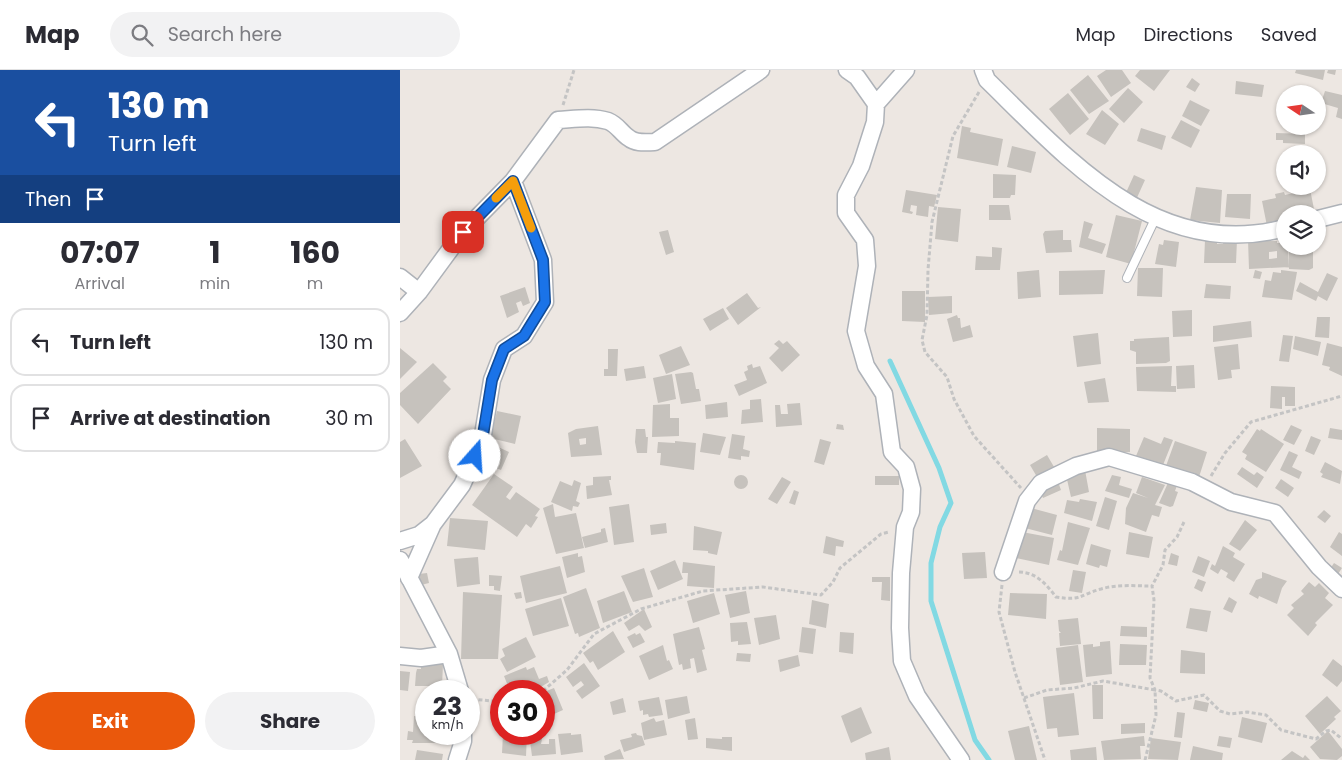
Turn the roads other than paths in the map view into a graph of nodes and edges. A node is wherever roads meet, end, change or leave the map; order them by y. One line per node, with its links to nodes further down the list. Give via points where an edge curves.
1 (762, 70): 6 (street, via 655,142 640,143 628,138 621,128 609,122 579,118 558,120)
2 (847, 70): 5 (street, via 857,77)
3 (906, 70): 5 (street)
4 (985, 75): 9 (street, via 1076,166 1113,195)
5 (876, 104): 26 (street, via 875,122 861,166 846,196 846,213 865,240 867,266 856,331 866,366 884,394 892,452 906,466 912,489 911,512 905,527 900,628 902,660 917,696)
6 (513, 181): 13 (street, via 463,232); 15 (street, via 543,260 545,302 524,336 504,349 492,380 482,441 462,485)
7 (1342, 212): 8 (street)
8 (1326, 217)
9 (1155, 219): 10 (street, via 1199,230 1234,234); 12 (lane)
10 (1276, 230)
11 (400, 277): 13 (street)
12 (1127, 278)
13 (419, 292): 14 (street)
14 (400, 313)
15 (433, 524): 16 (street, via 419,535); 19 (street)
16 (400, 541)
17 (400, 560): 19 (street)
18 (1003, 572): 20 (street, via 1030,497 1040,484 1076,466 1109,457 1192,482 1231,502 1275,513)
19 (409, 578): 21 (street)
20 (1342, 589)
21 (449, 654): 22 (street, via 421,658); 23 (street)
22 (400, 656)
23 (457, 680)
24 (463, 745): 25 (street)
25 (457, 760)
26 (961, 760)

